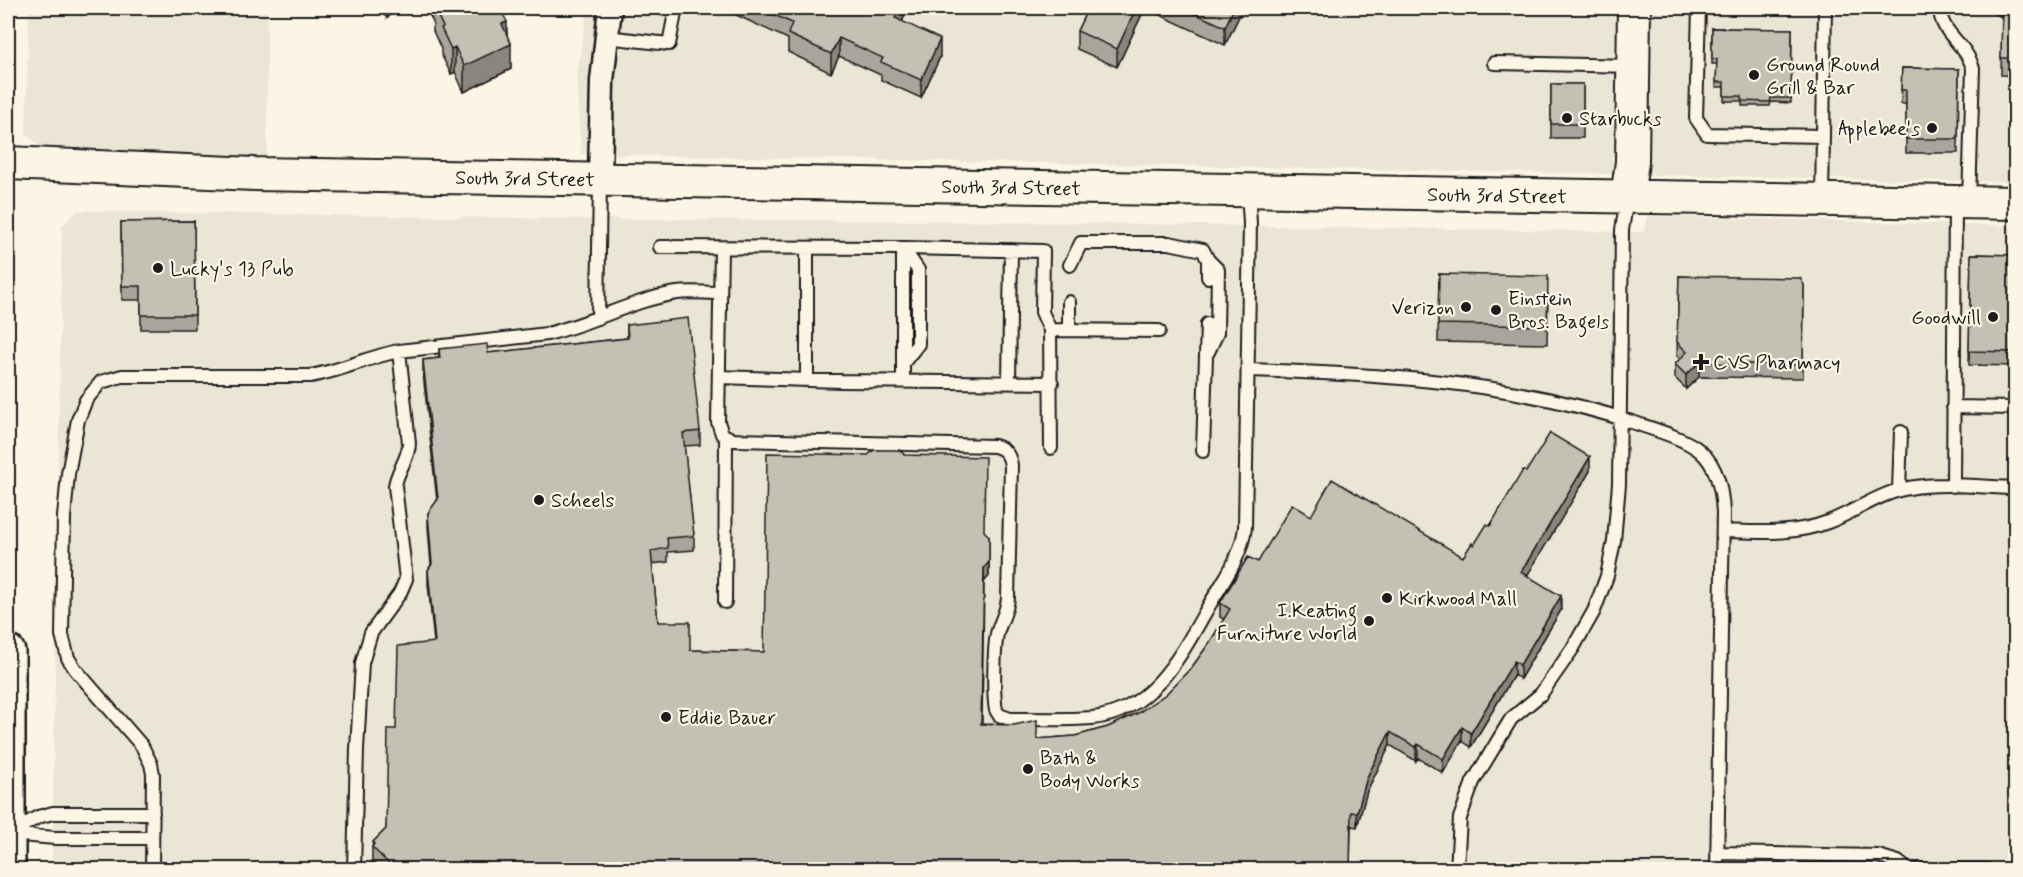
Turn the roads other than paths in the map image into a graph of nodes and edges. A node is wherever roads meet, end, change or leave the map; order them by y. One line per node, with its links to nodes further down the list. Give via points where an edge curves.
1 (610, 8): 7 (street)
2 (676, 8): 7 (lane, via 669,44)
3 (1634, 8): 9 (street)
4 (1699, 8): 10 (lane, via 1696,118 1707,135)
5 (1825, 8): 10 (lane)
6 (1940, 8): 16 (lane, via 1943,26 1969,56 1973,68)
7 (606, 37): 12 (street)
8 (1494, 63): 9 (lane)
9 (1634, 66): 14 (street, via 1632,162)
10 (1823, 136): 15 (lane)
11 (8, 163): 12 (street, South 3rd Street, via 254,174)
12 (600, 179): 13 (street, South 3rd Street); 28 (lane)
13 (1248, 190): 14 (street, South 3rd Street); 35 (lane)
14 (1627, 197): 15 (street, South 3rd Street); 43 (lane, via 1622,230)
15 (1822, 200): 16 (street, South 3rd Street)
16 (1962, 202): 17 (street, South 3rd Street); 41 (lane)
17 (2016, 203)
18 (660, 247): 19 (lane)
19 (721, 248): 20 (lane); 26 (lane)
20 (807, 248): 21 (lane); 37 (lane)
21 (903, 248): 22 (lane); 38 (lane)
22 (1011, 250): 31 (lane, via 1043,251 1042,312); 39 (lane)
23 (1208, 260): 24 (lane, via 1203,250 1168,243 1082,243); 25 (lane); 34 (lane, via 1218,270 1217,333)
24 (1070, 265)
25 (1208, 277)
26 (719, 293): 28 (lane, via 678,293); 36 (lane)
27 (1069, 303): 30 (lane)
28 (598, 318): 33 (lane, via 547,334)
29 (1207, 324): 34 (lane)
30 (1069, 329): 31 (lane); 32 (lane)
31 (1050, 330): 40 (lane)
32 (1159, 331)
33 (399, 351): 54 (lane, via 310,376 122,376 101,382 86,400 78,420 66,491 62,635 75,669 147,754 153,774); 62 (lane, via 409,443 395,486 406,579 370,633 362,663)
34 (1206, 356): 47 (lane)
35 (1248, 370): 43 (lane, via 1483,387 1543,396); 45 (lane, via 1245,527 1241,550 1163,679 1131,705 1094,718 1010,719 996,710 996,641 1008,606 1011,465 1002,448)
36 (719, 377): 37 (lane); 45 (lane, via 718,422)
37 (807, 380): 38 (lane)
38 (903, 381): 39 (lane)
39 (1009, 381): 40 (lane)
40 (1052, 383): 46 (lane)
41 (1953, 407): 42 (lane); 48 (lane)
42 (2016, 408)
43 (1620, 417): 51 (lane, via 1689,444 1705,456 1720,487); 63 (lane, via 1616,519 1601,594 1547,687 1511,719 1473,782 1458,828)
44 (1900, 432): 50 (lane)
45 (726, 438): 52 (lane)
46 (1052, 448)
47 (1203, 452)
48 (1953, 486): 49 (lane); 50 (lane)
49 (2016, 488)
50 (1899, 490): 51 (lane, via 1811,528 1784,532)
51 (1723, 531): 57 (lane)
52 (725, 602)
53 (8, 651): 55 (main road)
54 (153, 813): 55 (lane, via 53,813); 56 (lane)
55 (8, 834): 56 (lane, via 33,838); 60 (main road)
56 (152, 838): 61 (lane)
57 (1717, 853): 58 (lane, via 1878,856); 64 (lane)
58 (1907, 869): 59 (lane)
59 (1964, 869): 65 (lane)
60 (8, 870)
61 (152, 870)
62 (354, 870)
63 (1457, 870)
64 (1717, 870)
65 (1987, 870)

